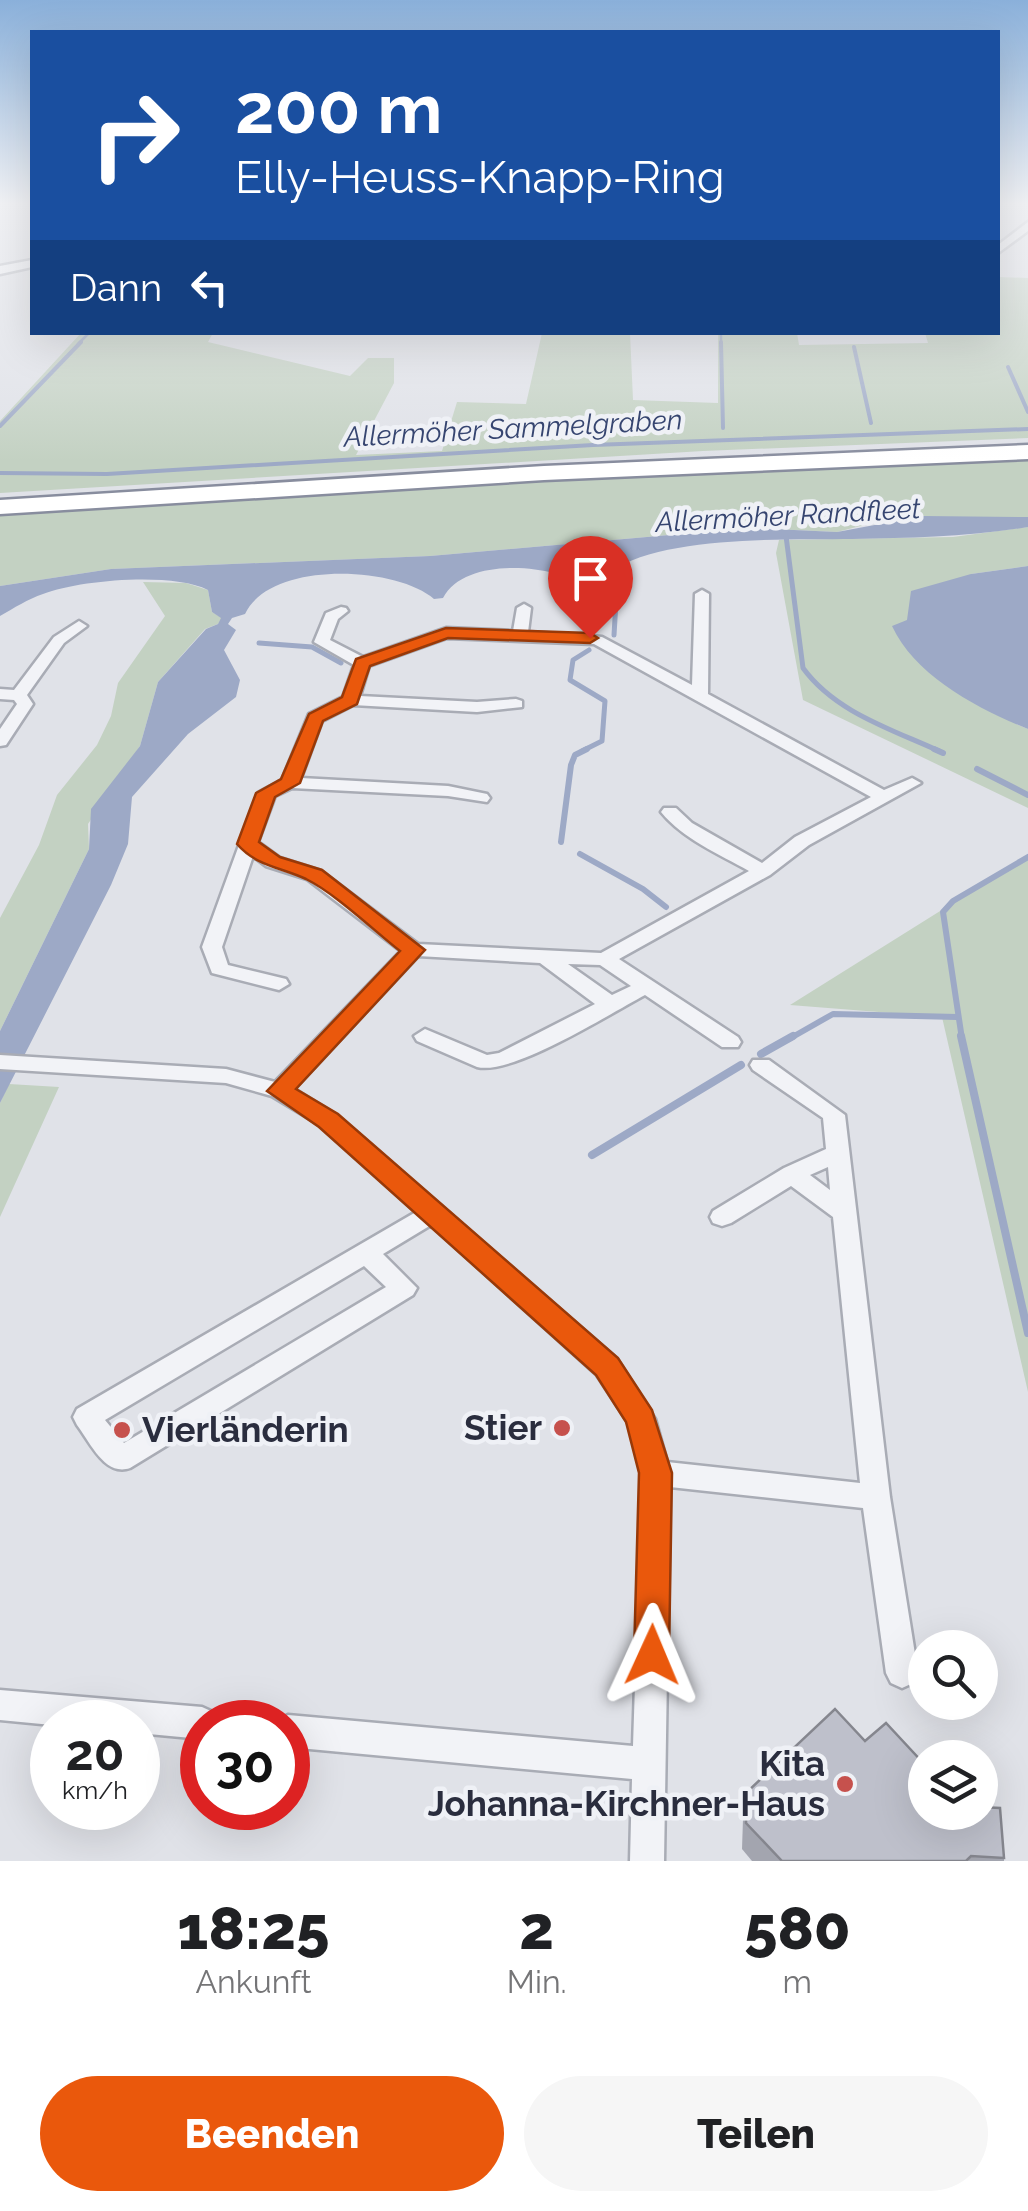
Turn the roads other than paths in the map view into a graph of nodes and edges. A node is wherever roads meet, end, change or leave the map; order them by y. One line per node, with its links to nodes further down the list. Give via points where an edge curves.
1 (1028, 444): 3 (highway)
2 (1028, 452): 4 (highway, via 544,472)
3 (0, 498)
4 (0, 507)
5 (702, 594): 13 (street)
6 (524, 608): 9 (street)
7 (341, 611): 10 (street, via 331,616 322,642)
8 (79, 626): 12 (street, via 59,640)
9 (520, 635): 10 (street, via 446,633); 13 (street, via 598,640)
10 (362, 662): 14 (street)
11 (0, 694): 12 (street)
12 (19, 695): 16 (street, via 25,704)
13 (700, 696): 20 (street)
14 (350, 700): 15 (street); 17 (street, via 315,718)
15 (516, 704)
16 (0, 741)
17 (290, 783): 19 (street); 22 (street, via 266,793)
18 (912, 783): 20 (street)
19 (481, 798)
20 (884, 798): 23 (street, via 802,840)
21 (670, 812): 23 (street)
22 (248, 844): 24 (street, via 273,862 314,875); 27 (street, via 212,947 218,970)
23 (762, 871): 26 (street)
24 (414, 950): 25 (street); 34 (street)
25 (545, 957): 26 (street); 29 (street)
26 (606, 960): 28 (street)
27 (279, 984)
28 (646, 986): 29 (street); 31 (street)
29 (612, 1005): 30 (street, via 504,1060 485,1062)
30 (425, 1036)
31 (730, 1042)
32 (0, 1062): 34 (street, via 226,1076)
33 (761, 1066): 35 (street, via 834,1115)
34 (280, 1091): 37 (street, via 328,1120)
35 (838, 1153): 36 (street); 38 (street)
36 (792, 1174): 38 (street); 39 (street)
37 (433, 1213): 40 (street); 41 (street, via 607,1367 641,1419)
38 (845, 1213): 42 (street)
39 (722, 1217)
40 (366, 1252): 40 (street, via 220,1338 87,1416 120,1460 404,1288)
41 (656, 1473): 42 (street); 47 (street)
42 (876, 1497): 43 (street)
43 (902, 1673)
44 (0, 1705): 45 (street)
45 (180, 1722)
46 (310, 1733): 47 (street)
47 (649, 1764): 48 (street)
48 (647, 1861)

